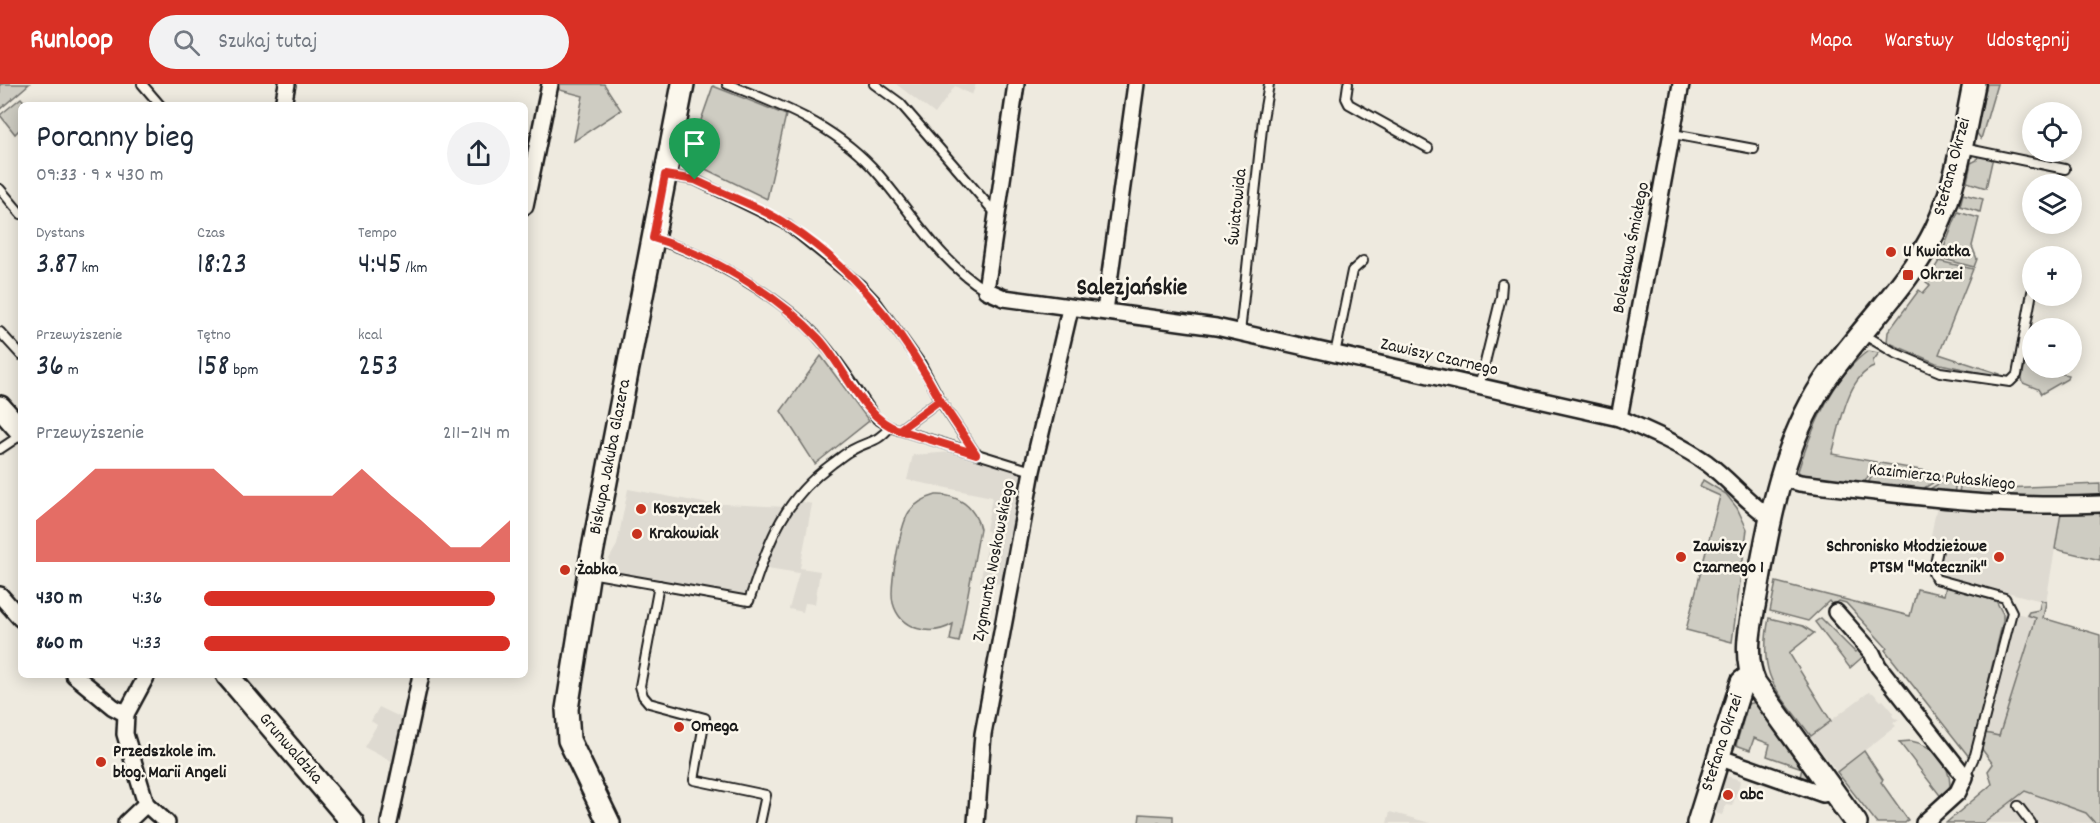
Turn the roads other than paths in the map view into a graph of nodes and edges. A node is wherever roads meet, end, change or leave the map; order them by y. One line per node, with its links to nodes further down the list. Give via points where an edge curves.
1 (142, 84): 13 (lane)
2 (286, 84): 14 (street)
3 (550, 84): 21 (street)
4 (683, 84): 20 (street, Biskupa Jakuba Glazera)
5 (727, 84): 28 (lane, via 802,114 858,153 947,256 972,282)
6 (874, 84): 24 (lane, via 900,103)
7 (1016, 84): 24 (street)
8 (1137, 84): 31 (street)
9 (1269, 84): 32 (lane, Światowida)
10 (1348, 84): 17 (lane, via 1349,104)
11 (1681, 84): 15 (street, Bolesława Śmiałego)
12 (1974, 84): 16 (street, Stefana Okrzei)
13 (157, 102)
14 (283, 102)
15 (1672, 134): 18 (lane); 40 (street, Bolesława Śmiałego)
16 (1961, 147): 19 (lane); 34 (street, Stefana Okrzei, via 1946,205 1926,248)
17 (1428, 148)
18 (1754, 149)
19 (2065, 169)
20 (665, 175): 25 (street, Biskupa Jakuba Glazera); 38 (lane, via 695,180 787,225 810,241 875,300 921,364)
21 (528, 183)
22 (0, 189): 23 (lane)
23 (18, 210)
24 (998, 215): 28 (street)
25 (653, 238): 41 (lane, via 758,288 793,315 821,341 877,419); 52 (street, Biskupa Jakuba Glazera)
26 (1363, 261): 36 (lane, via 1352,271)
27 (1502, 284): 37 (lane)
28 (986, 290): 30 (street, Zawiszy Czarnego, via 1004,298)
29 (2029, 306): 34 (lane, via 2017,375 2010,382 1940,372)
30 (1070, 309): 31 (street, Zawiszy Czarnego); 47 (street, Zygmunta Noskowskiego)
31 (1106, 311): 32 (street, Zawiszy Czarnego)
32 (1240, 333): 36 (street, Zawiszy Czarnego)
33 (0, 334): 35 (lane)
34 (1862, 334): 48 (street, Stefana Okrzei, via 1823,383 1803,419)
35 (18, 352)
36 (1335, 354): 37 (street, Zawiszy Czarnego)
37 (1479, 387): 40 (street, Zawiszy Czarnego)
38 (940, 400): 43 (lane); 46 (lane)
39 (0, 407): 42 (street)
40 (1619, 418): 50 (street, Zawiszy Czarnego, via 1706,463)
41 (890, 427): 43 (lane); 53 (lane, via 875,442 854,449 830,465 794,500 774,531 748,601)
42 (18, 429)
43 (899, 430): 46 (lane)
44 (18, 435): 45 (lane)
45 (0, 449)
46 (976, 454): 47 (lane)
47 (1032, 471): 74 (street, Zygmunta Noskowskiego, via 983,734)
48 (1782, 478): 49 (street, Kazimierza Pułaskiego, via 1980,504); 50 (street, Stefana Okrzei)
49 (2100, 504)
50 (1771, 518): 57 (street, Stefana Okrzei, via 1751,628)
51 (1938, 550): 64 (lane, via 1933,573 1936,579 2005,598 2012,612 1975,755)
52 (589, 572): 53 (lane); 72 (street, Biskupa Jakuba Glazera, via 567,725 569,740)
53 (659, 585): 73 (lane, via 640,686 643,696 649,703 705,718 694,780 766,795)
54 (0, 595): 56 (street)
55 (1836, 612): 64 (street, via 1872,652 1878,666)
56 (18, 615)
57 (1751, 675): 63 (street, Stefana Okrzei, via 1742,682); 65 (street)
58 (78, 678): 62 (street)
59 (145, 678): 62 (street)
60 (229, 678): 70 (street, Grunwaldzka)
61 (421, 678): 71 (street)
62 (126, 714): 66 (street, via 125,734)
63 (1718, 757): 65 (street, via 1823,794); 75 (street, Stefana Okrzei)
64 (1965, 777): 77 (street, via 1958,792)
65 (1831, 789): 76 (street)
66 (146, 804): 68 (street); 69 (street)
67 (2018, 806): 78 (lane)
68 (126, 823)
69 (167, 823)
70 (353, 823)
71 (388, 823)
72 (609, 823)
73 (760, 823)
74 (976, 823)
75 (1698, 823)
76 (1856, 823)
77 (1924, 823)
78 (2031, 823)

